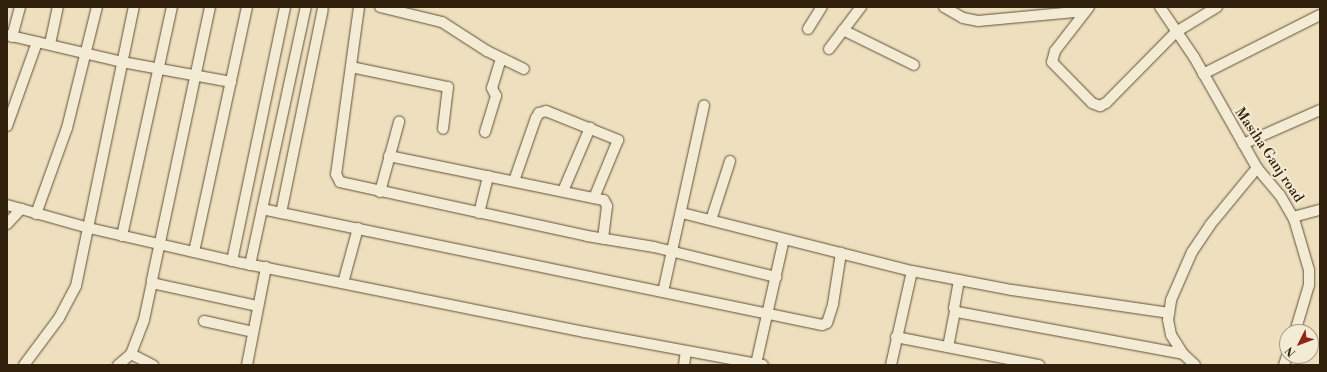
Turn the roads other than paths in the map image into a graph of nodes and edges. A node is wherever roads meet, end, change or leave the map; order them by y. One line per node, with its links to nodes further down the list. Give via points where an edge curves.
1 (20, 7): 23 (street)
2 (58, 7): 25 (street)
3 (97, 7): 27 (street)
4 (134, 7): 29 (street)
5 (172, 7): 32 (street)
6 (210, 7): 34 (street)
7 (247, 7): 36 (street)
8 (285, 7): 73 (street)
9 (306, 7): 55 (street)
10 (359, 7): 31 (street)
11 (380, 7): 28 (street, via 442,22)
12 (822, 7): 20 (street)
13 (861, 7): 21 (street)
14 (944, 7): 18 (street, via 962,18 978,22)
15 (1160, 7): 22 (street, Masiha Ganj road)
16 (1217, 7): 22 (street)
17 (323, 9): 57 (street)
18 (1087, 9): 22 (street, via 1055,51 1052,62 1096,105 1106,103)
19 (1320, 15): 35 (street)
20 (808, 29)
21 (843, 30): 26 (street); 30 (street)
22 (1176, 32): 35 (street, Masiha Ganj road)
23 (10, 36): 24 (street)
24 (37, 42): 25 (street); 40 (street)
25 (50, 44): 27 (street)
26 (829, 49)
27 (87, 54): 29 (street); 60 (street, via 67,128)
28 (501, 58): 33 (street); 43 (street, via 492,88 496,96)
29 (122, 62): 32 (street); 64 (street)
30 (914, 65)
31 (351, 67): 42 (street, via 448,87); 51 (street, via 336,177 344,184)
32 (159, 68): 34 (street); 66 (street)
33 (524, 69)
34 (194, 74): 36 (street); 69 (street)
35 (1203, 74): 44 (street, Masiha Ganj road)
36 (231, 82): 70 (street)
37 (704, 105): 59 (street)
38 (1319, 111): 44 (street)
39 (399, 122): 45 (street)
40 (7, 126)
41 (590, 128): 49 (street, via 546,111 539,113); 50 (street); 52 (street, via 618,140)
42 (443, 129)
43 (485, 132)
44 (1243, 144): 47 (street, Masiha Ganj road)
45 (389, 156): 48 (street); 51 (street)
46 (730, 161): 62 (street)
47 (1257, 168): 61 (street, Masiha Ganj road, via 1280,195); 84 (street, via 1210,225 1192,252 1176,286)
48 (488, 176): 49 (street); 58 (street)
49 (514, 181): 50 (street)
50 (563, 191): 52 (street)
51 (380, 192): 58 (street)
52 (594, 198): 67 (street, via 607,204)
53 (7, 205): 54 (street)
54 (21, 209): 60 (street); 63 (street)
55 (262, 209): 57 (street); 74 (street)
56 (1320, 210): 61 (street)
57 (280, 213): 65 (street)
58 (479, 213): 67 (street)
59 (682, 213): 62 (street); 71 (street)
60 (36, 214): 64 (street)
61 (1293, 217): 87 (street, Masiha Ganj road, via 1308,270 1306,301)
62 (710, 220): 68 (street)
63 (7, 224)
64 (88, 228): 66 (street); 95 (street, via 76,286 59,318)
65 (358, 228): 80 (street); 81 (street)
66 (122, 236): 69 (street)
67 (603, 239): 71 (street)
68 (784, 239): 72 (street); 77 (street)
69 (158, 244): 70 (street); 79 (street)
70 (194, 252): 73 (street)
71 (674, 252): 77 (street); 81 (street)
72 (842, 253): 76 (street); 85 (street, via 833,304 826,324)
73 (232, 261): 74 (street)
74 (250, 265): 75 (street)
75 (266, 267): 80 (street); 82 (street)
76 (912, 271): 78 (street); 89 (street)
77 (776, 277): 85 (street)
78 (959, 280): 83 (street); 84 (street)
79 (152, 283): 82 (street); 92 (street, via 144,320)
80 (342, 283): 91 (street)
81 (663, 292): 85 (street)
82 (258, 306): 88 (street)
83 (955, 311): 90 (street); 93 (street)
84 (1169, 313): 93 (street, via 1171,335)
85 (768, 315): 94 (street)
86 (204, 321): 88 (street)
87 (1298, 324)
88 (253, 332): 98 (street)
89 (896, 337): 90 (street); 100 (street)
90 (948, 347): 101 (street)
91 (686, 351): 94 (street); 99 (street)
92 (131, 354): 96 (street); 97 (street)
93 (1183, 354): 102 (street)
94 (760, 364)
95 (24, 365)
96 (118, 365)
97 (153, 365)
98 (246, 365)
99 (684, 365)
100 (891, 365)
101 (1039, 365)
102 (1195, 365)

